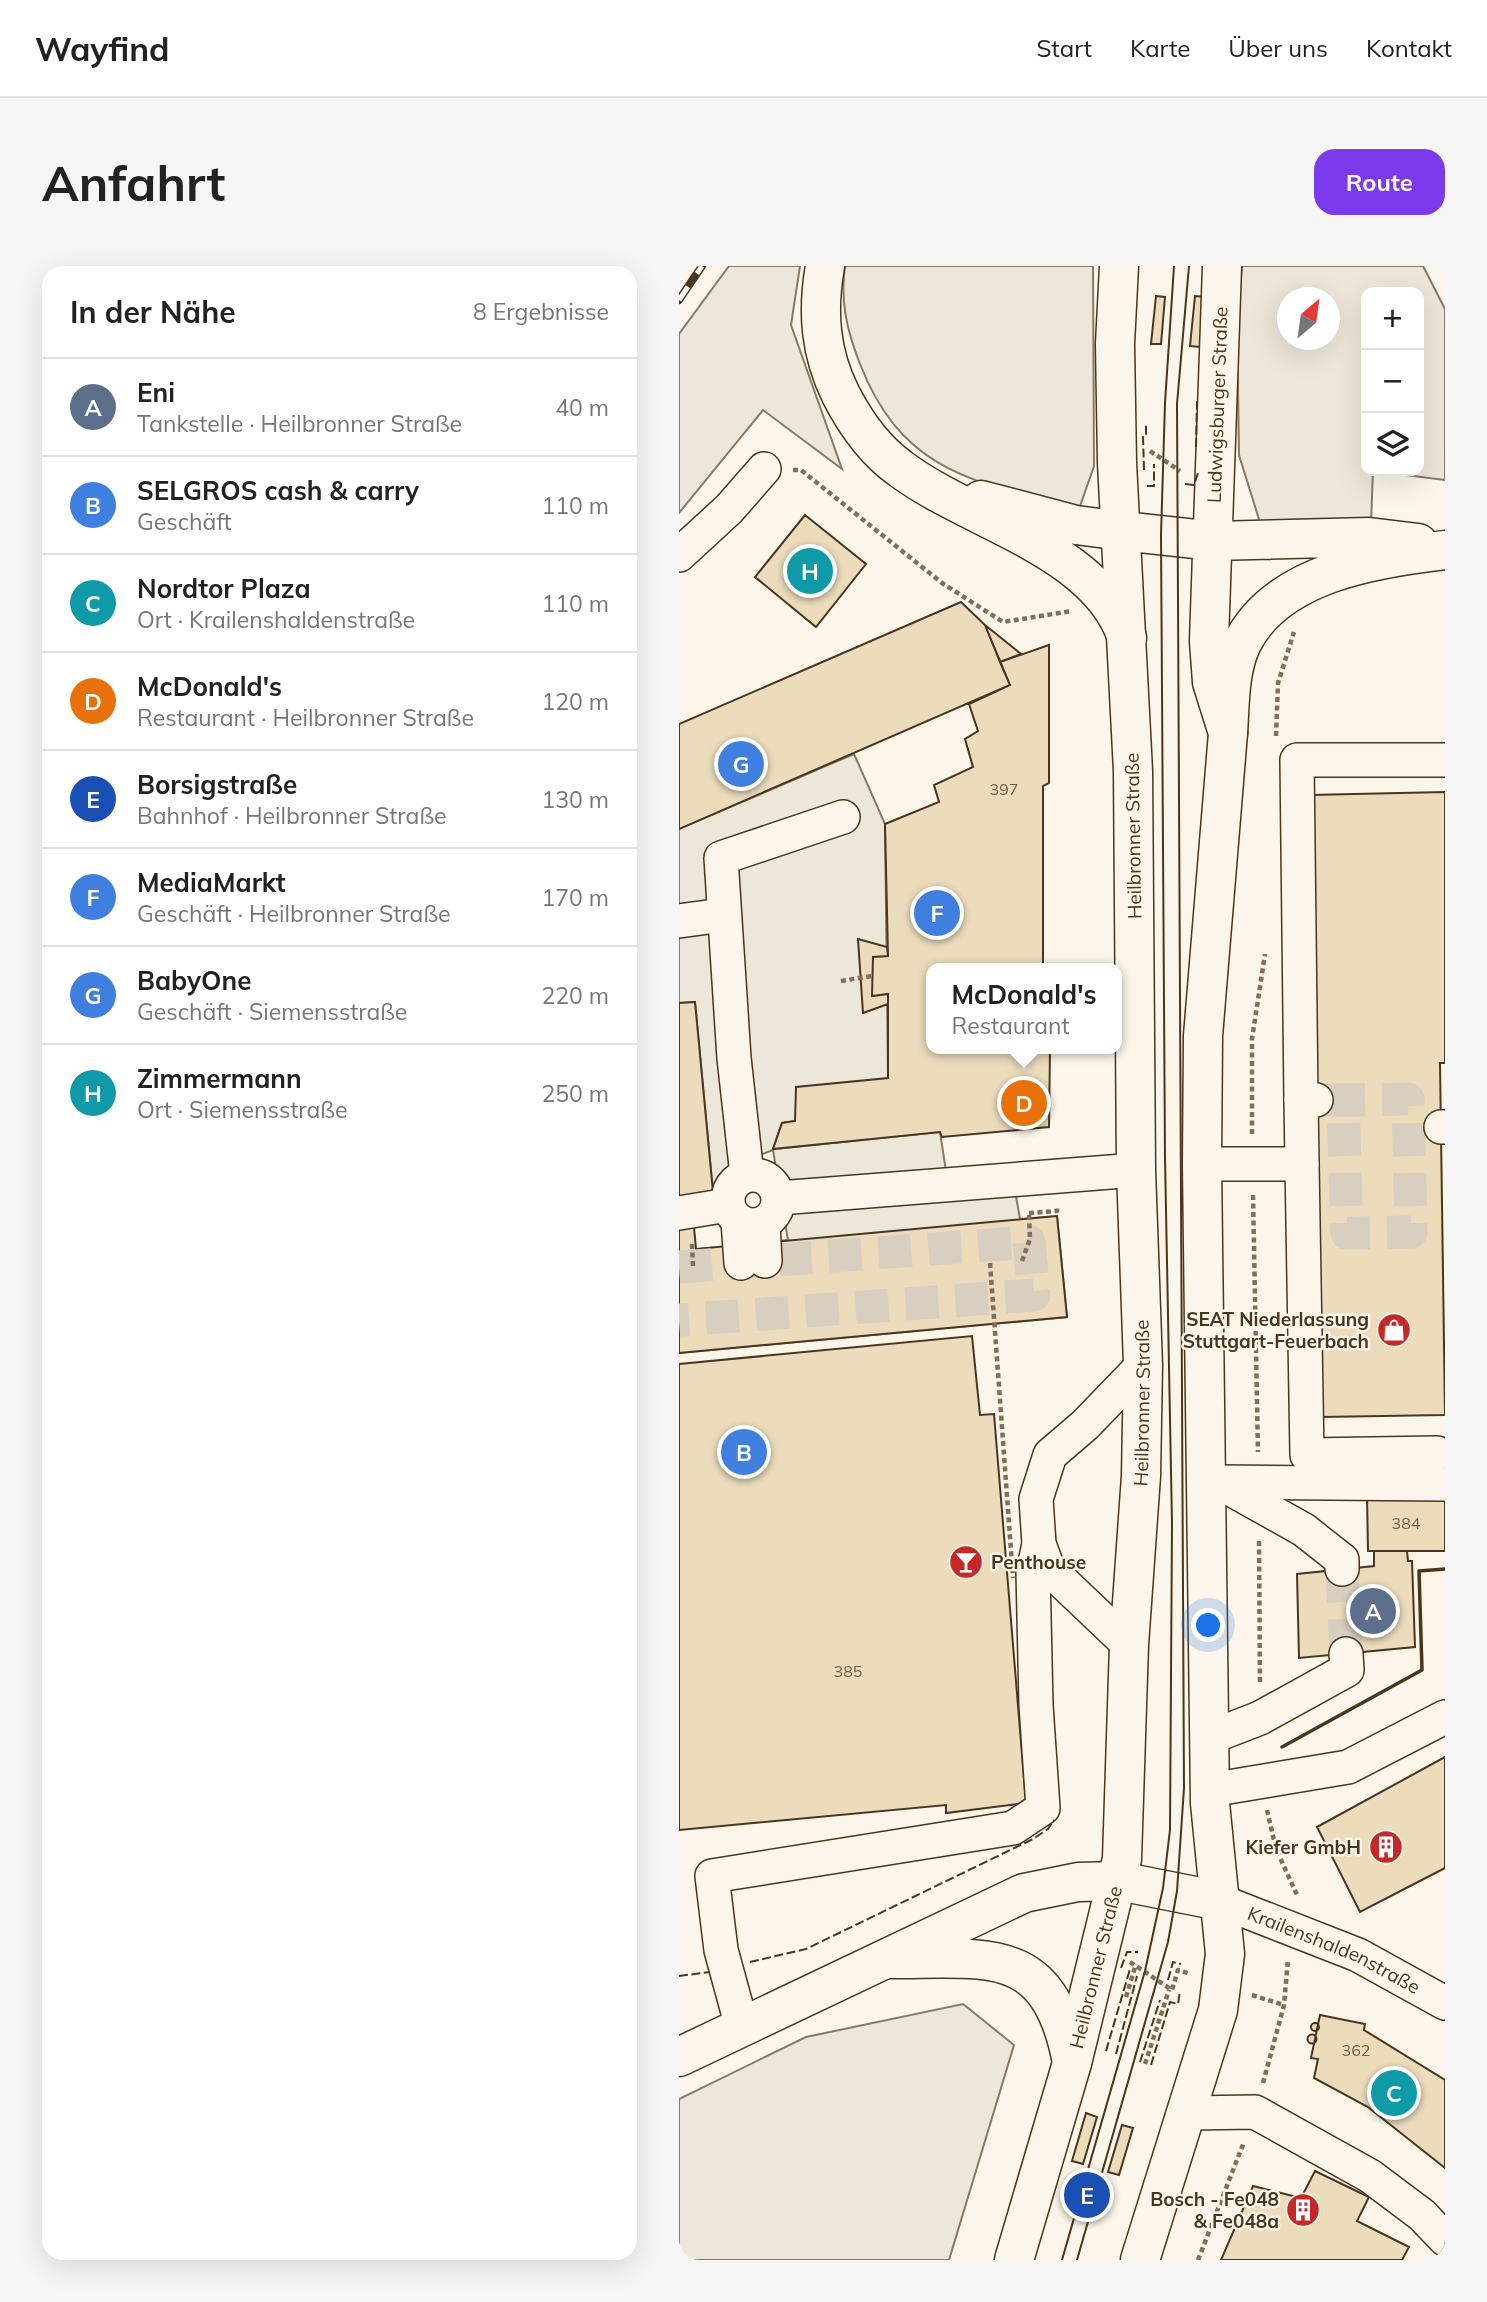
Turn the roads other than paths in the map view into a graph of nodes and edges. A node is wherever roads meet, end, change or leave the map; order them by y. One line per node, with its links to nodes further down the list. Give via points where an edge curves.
1 (825, 266): 5 (main road, via 821,333 837,386 855,422 879,450)
2 (1119, 266): 6 (main road, via 1115,344)
3 (1221, 266): 7 (main road, Ludwigsburger Straße)
4 (764, 469): 10 (street)
5 (928, 487): 6 (main road, via 1076,525); 11 (main road, via 1069,566 1111,606)
6 (1122, 531): 7 (main road); 11 (main road, Heilbronner Straße)
7 (1214, 541): 9 (main road); 12 (main road, via 1209,666)
8 (1445, 549): 9 (main road)
9 (1367, 551): 12 (main road, via 1275,602 1252,628 1237,658)
10 (679, 555)
11 (1126, 638): 19 (main road, Heilbronner Straße, via 1133,771)
12 (1228, 733): 17 (main road, via 1203,1036)
13 (1445, 760): 18 (street, via 1297,760 1309,1100)
14 (843, 817): 15 (street, via 721,858)
15 (723, 915): 16 (street); 20 (street, via 747,1175 762,1176 774,1185)
16 (679, 921)
17 (1202, 1164): 18 (street); 25 (main road)
18 (1302, 1164): 24 (street, via 1307,1455)
19 (1136, 1170): 20 (street); 23 (main road, Heilbronner Straße)
20 (752, 1212): 21 (street); 22 (street)
21 (679, 1213)
22 (753, 1262)
23 (1143, 1365): 27 (street, via 1050,1455 1036,1499); 29 (main road, Heilbronner Straße, via 1141,1476)
24 (1441, 1468): 26 (street)
25 (1212, 1479): 26 (street); 32 (main road)
26 (1259, 1494): 28 (street, via 1342,1560)
27 (1039, 1544): 29 (street, via 1048,1568); 38 (street, via 1033,1572 1043,1808 1013,1828 712,1876 721,1950)
28 (1342, 1569)
29 (1129, 1645): 34 (main road, Heilbronner Straße)
30 (1346, 1654): 32 (street, via 1347,1670 1260,1718)
31 (1445, 1717): 33 (street, via 1348,1767)
32 (1211, 1737): 33 (main road)
33 (1210, 1790): 35 (main road)
34 (1119, 1881): 35 (main road); 36 (main road, via 1078,1882 1024,1893); 40 (main road, Heilbronner Straße)
35 (1220, 1901): 37 (street, Krailenshaldenstraße, via 1358,1955); 41 (main road, via 1223,1986)
36 (882, 1959): 38 (main road); 40 (main road, via 967,1959 1010,1964 1022,1970 1040,1983 1057,2010)
37 (1445, 2003)
38 (742, 2027): 39 (main road)
39 (679, 2057)
40 (1072, 2063): 43 (main road, Heilbronner Straße)
41 (1187, 2113): 42 (street, via 1255,2112 1370,2176 1422,2215); 44 (main road)
42 (1445, 2239)
43 (1014, 2260)
44 (1140, 2260)

